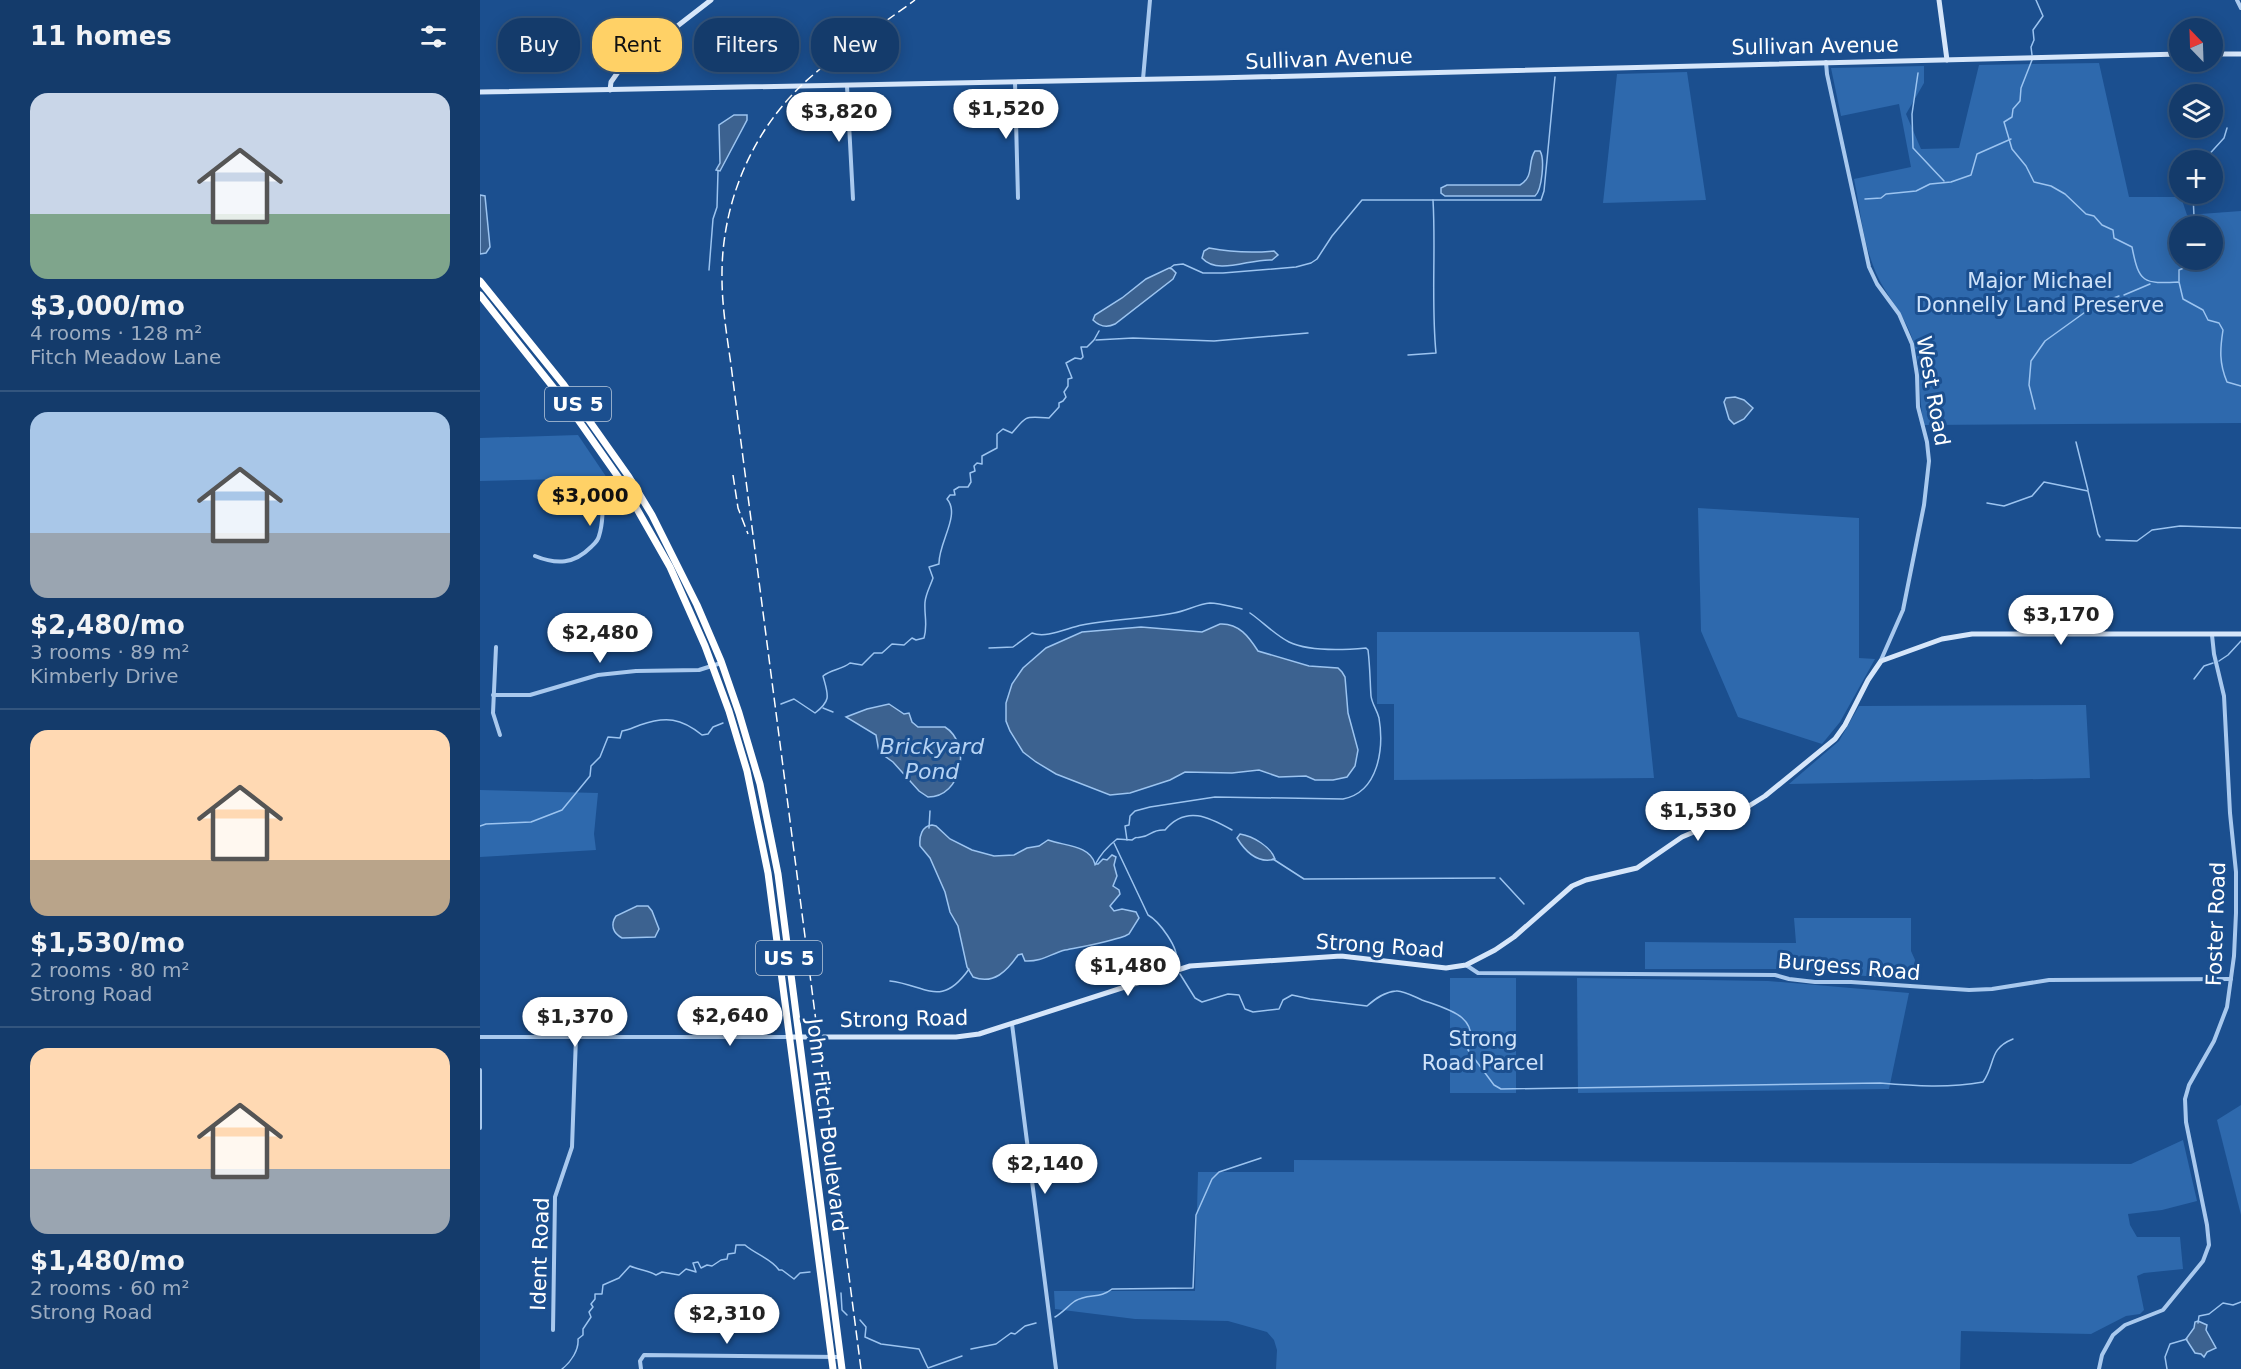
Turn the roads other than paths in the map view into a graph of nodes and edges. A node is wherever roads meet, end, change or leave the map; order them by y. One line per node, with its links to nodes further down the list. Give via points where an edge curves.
1 (711, 0): 14 (street, via 618,72)
2 (1150, 0): 11 (street)
3 (1939, 0): 9 (street)
4 (2237, 0): 5 (street)
5 (2241, 8)
6 (2169, 54): 9 (street, Sullivan Avenue)
7 (2223, 54): 8 (street)
8 (2241, 54)
9 (1947, 60): 10 (street, Sullivan Avenue)
10 (1826, 62): 11 (street, Sullivan Avenue); 32 (street, West Road, via 1869,267 1899,314 1912,344 1918,407 1929,451 1924,506 1904,610)
11 (1143, 79): 12 (street, Sullivan Avenue)
12 (1015, 82): 13 (street, Sullivan Avenue); 16 (street)
13 (847, 86): 14 (street, Sullivan Avenue); 17 (street)
14 (610, 90): 15 (street, Sullivan Avenue)
15 (480, 93)
16 (1018, 198)
17 (853, 199)
18 (480, 281): 20 (highway, John Fitch Boulevard / US 5)
19 (480, 295): 21 (highway, John Fitch Boulevard / US 5)
20 (523, 334): 21 (highway); 22 (highway, John Fitch Boulevard / US 5)
21 (516, 340): 23 (highway, John Fitch Boulevard / US 5)
22 (629, 477): 23 (street); 25 (highway, John Fitch Boulevard / US 5)
23 (621, 481): 24 (street, via 604,497 598,538 581,557 562,561); 26 (highway, John Fitch Boulevard / US 5)
24 (535, 556)
25 (676, 560): 26 (highway); 27 (highway, John Fitch Boulevard / US 5)
26 (668, 564): 28 (highway, John Fitch Boulevard / US 5)
27 (700, 612): 28 (highway); 33 (highway, John Fitch Boulevard / US 5)
28 (692, 616): 34 (highway, John Fitch Boulevard / US 5)
29 (2241, 634): 30 (street)
30 (2212, 635): 32 (street, via 1972,634 1942,639); 40 (street, Foster Road, via 2224,696 2236,872)
31 (496, 647): 35 (street)
32 (1881, 661): 39 (street, Strong Road, via 1835,739 1765,796 1736,814 1682,837 1637,868 1572,886 1514,937)
33 (722, 663): 34 (street); 37 (highway, John Fitch Boulevard / US 5)
34 (713, 666): 35 (street, via 605,674 530,695); 38 (highway, John Fitch Boulevard / US 5)
35 (493, 696): 36 (street, via 493,713)
36 (500, 735)
37 (760, 784): 38 (highway); 45 (highway, John Fitch Boulevard / US 5, via 778,874)
38 (750, 786): 44 (highway, John Fitch Boulevard / US 5, via 768,873)
39 (1466, 965): 40 (street, Burgess Road, via 1478,973 1775,975 1815,982 1969,990 2049,980); 41 (street, Strong Road, via 1437,968 1341,956 1190,966)
40 (2231, 979): 55 (street, Foster Road, via 2223,1021 2188,1085 2185,1099 2186,1122 2208,1225 2206,1255 2163,1310 2116,1332 2102,1355)
41 (1012, 1024): 45 (street, Strong Road, via 956,1037); 54 (street)
42 (480, 1037): 43 (street, Strong Road)
43 (576, 1037): 44 (street, Strong Road); 48 (street, Ident Road, via 572,1147 555,1197)
44 (790, 1037): 45 (street, Strong Road); 49 (highway, John Fitch Boulevard / US 5)
45 (799, 1037): 50 (highway, John Fitch Boulevard / US 5)
46 (480, 1070): 47 (street)
47 (480, 1128)
48 (553, 1330)
49 (831, 1357): 50 (street); 51 (street, via 644,1355); 52 (highway, John Fitch Boulevard / US 5)
50 (840, 1357): 53 (highway, John Fitch Boulevard / US 5)
51 (641, 1369)
52 (833, 1369)
53 (842, 1369)
54 (1056, 1369)
55 (2099, 1369)

